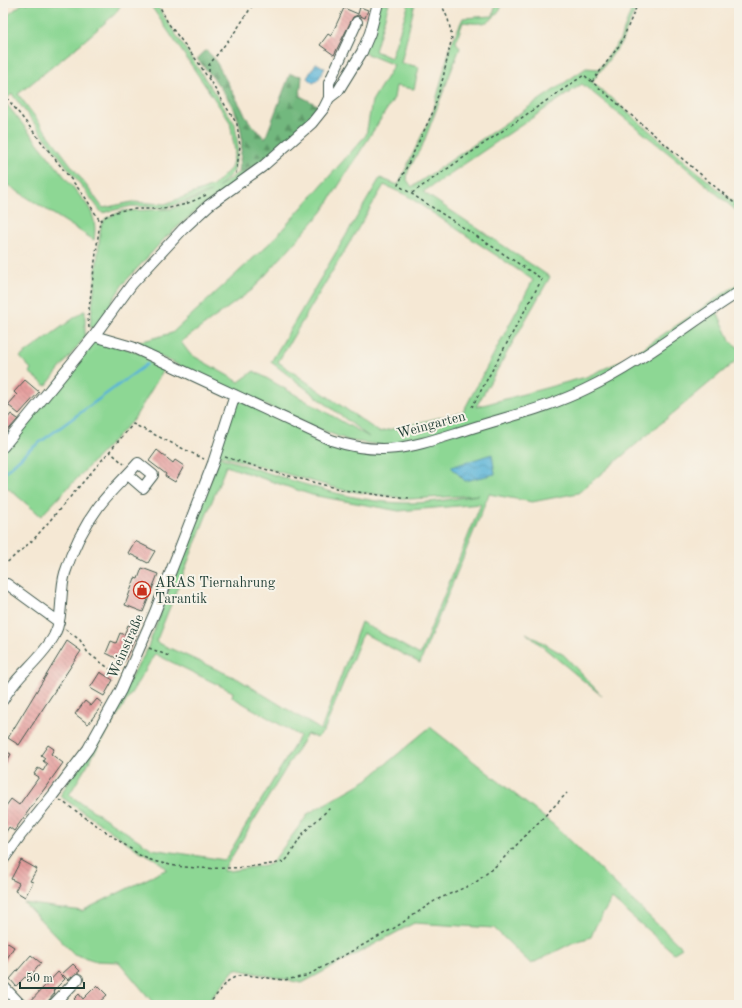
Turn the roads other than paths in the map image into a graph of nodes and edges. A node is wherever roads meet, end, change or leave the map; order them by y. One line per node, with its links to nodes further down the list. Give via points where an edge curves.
1 (378, 3): 3 (street, via 362,52 338,91)
2 (357, 22): 3 (street, via 329,83)
3 (329, 98): 5 (street, via 312,123 262,166 209,205 183,229 132,284)
4 (739, 292): 6 (street, Weingarten, via 669,340 586,389 525,413 421,444 372,450 353,448 312,433)
5 (94, 336): 6 (street, Weingarten, via 132,347); 7 (street)
6 (235, 395): 12 (street, Weinstraße, via 214,458 126,681 95,738)
7 (3, 446)
8 (130, 473): 10 (street, via 91,518 67,566 62,581)
9 (7, 584): 10 (street)
10 (58, 624): 11 (street, via 46,648 14,682)
11 (3, 700)
12 (3, 860)
13 (78, 979): 16 (street)
14 (3, 986): 15 (street)
15 (21, 1005)
16 (53, 1005)

